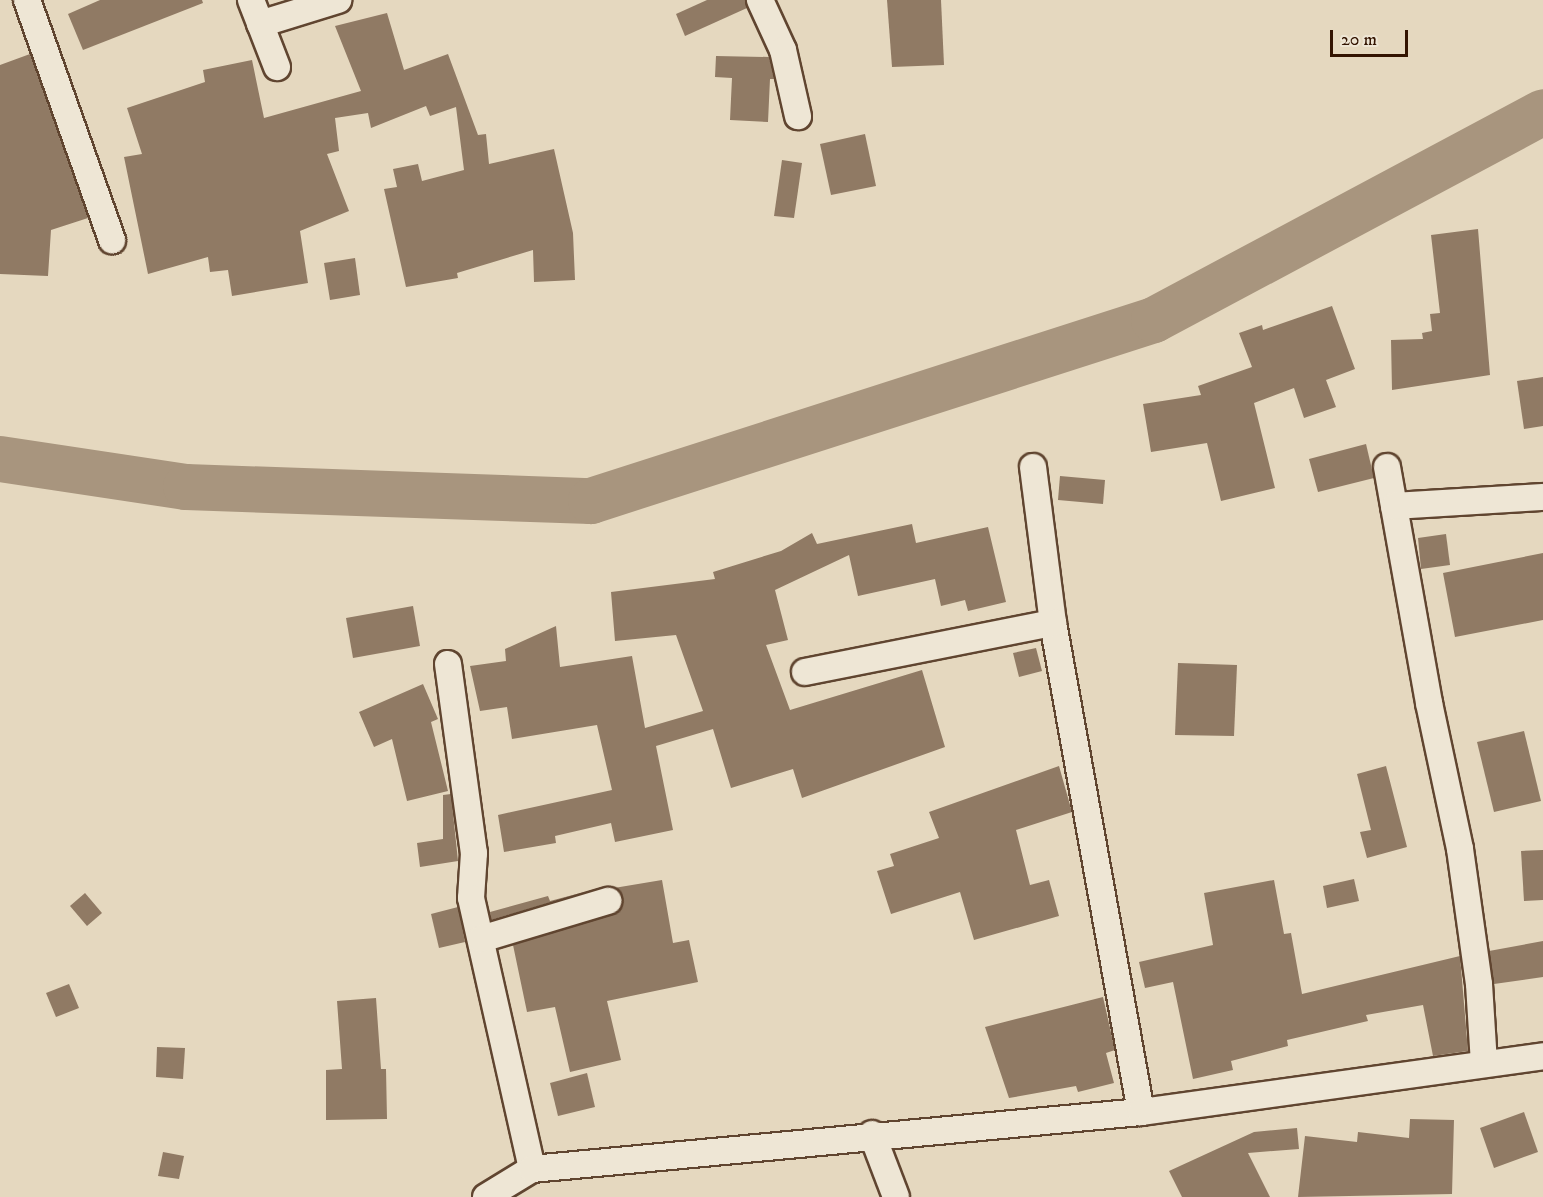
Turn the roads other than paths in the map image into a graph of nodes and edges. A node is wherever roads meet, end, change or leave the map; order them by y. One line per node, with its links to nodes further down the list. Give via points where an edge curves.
1 (27, 0): 8 (street)
2 (251, 0): 5 (street)
3 (338, 0): 5 (street)
4 (760, 0): 7 (street, via 783,50)
5 (260, 24): 6 (street)
6 (277, 67)
7 (798, 116)
8 (112, 240)
9 (1033, 466): 13 (street)
10 (1387, 467): 12 (street)
11 (1543, 497): 12 (street)
12 (1394, 506): 19 (street, via 1460,849 1479,984)
13 (1053, 622): 15 (street); 20 (street)
14 (448, 664): 17 (street, via 474,853 471,898)
15 (805, 672)
16 (608, 901): 17 (street)
17 (481, 939): 22 (street)
18 (1543, 1056): 19 (street)
19 (1484, 1063): 20 (street)
20 (1141, 1112): 21 (street)
21 (872, 1134): 22 (street); 24 (street)
22 (532, 1170): 23 (street)
23 (486, 1197)
24 (896, 1197)

